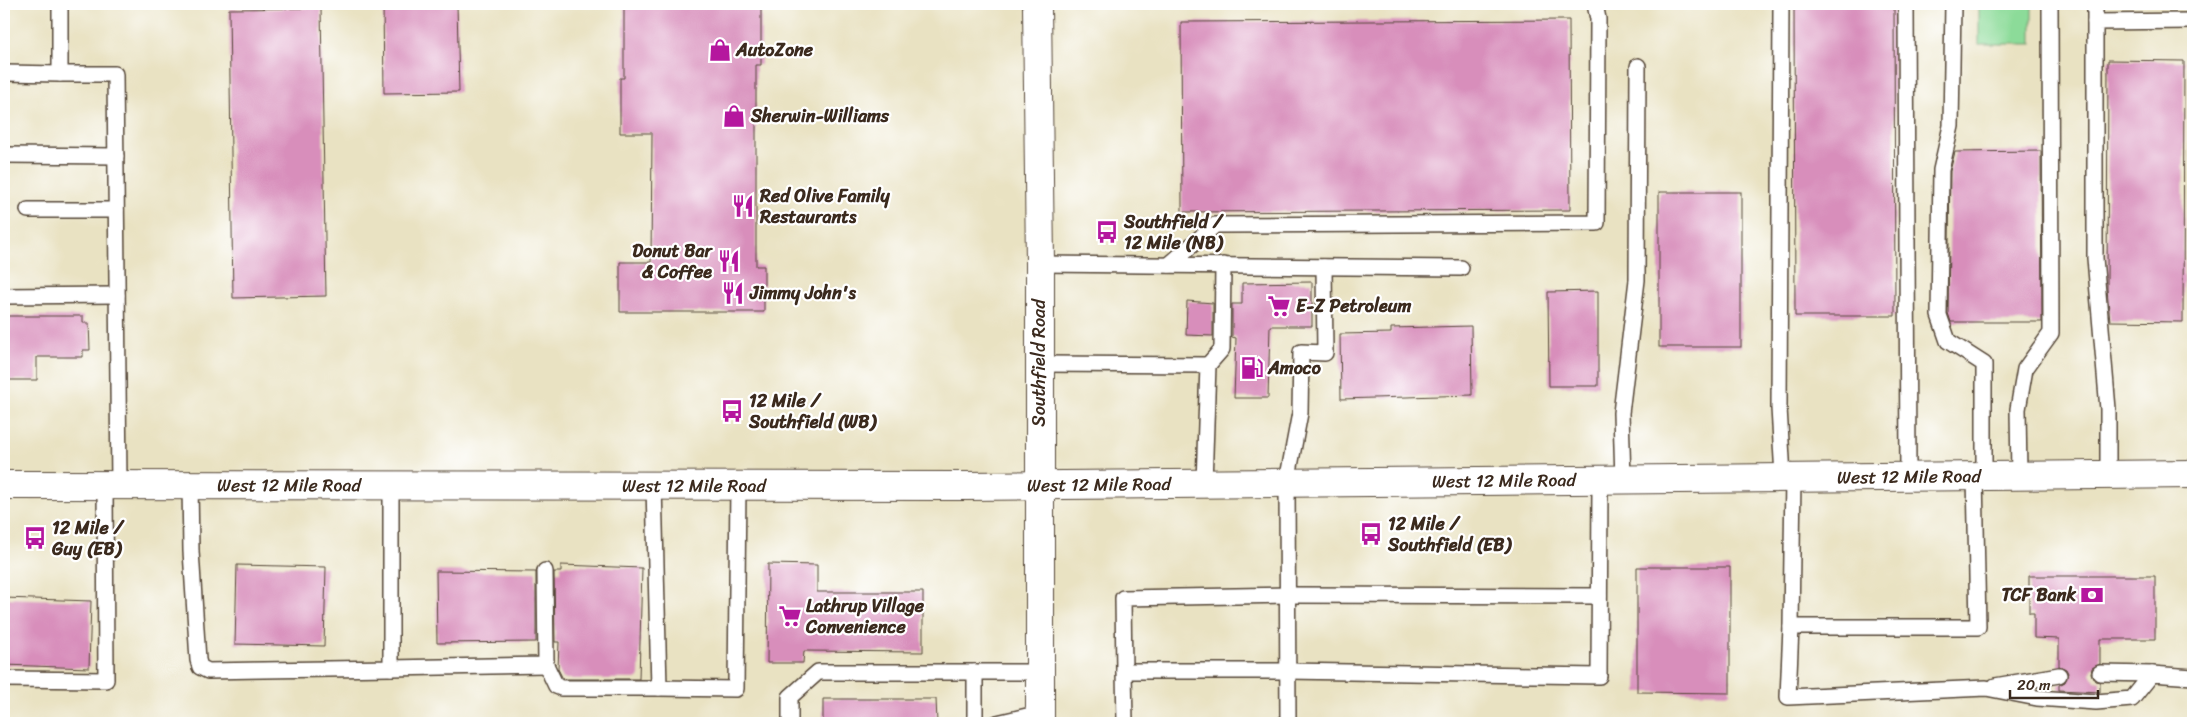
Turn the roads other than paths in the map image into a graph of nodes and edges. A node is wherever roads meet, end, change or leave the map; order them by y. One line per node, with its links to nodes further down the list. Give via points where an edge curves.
1 (60, 4): 13 (lane)
2 (1037, 4): 18 (main road, Southfield Road)
3 (1595, 4): 19 (lane, via 1598,19 1597,223 1215,225)
4 (1781, 4): 32 (lane, via 1779,408)
5 (1906, 4): 31 (lane)
6 (1953, 4): 29 (lane, via 1951,126 1941,170 1939,315 1948,341 1984,364)
7 (2050, 4): 30 (lane, via 2051,333 2025,369 2018,409)
8 (2095, 4): 10 (lane)
9 (2193, 21): 10 (lane)
10 (2095, 22): 27 (lane, via 2095,258 2108,409)
11 (1638, 66): 33 (lane, via 1637,280)
12 (4, 74): 13 (lane)
13 (60, 74): 15 (lane, via 115,74)
14 (4, 155): 15 (lane)
15 (116, 156): 17 (lane)
16 (28, 210): 17 (lane)
17 (116, 210): 23 (lane)
18 (1040, 264): 19 (lane); 25 (main road, Southfield Road)
19 (1169, 265): 20 (lane)
20 (1224, 265): 21 (lane); 26 (lane, via 1222,349)
21 (1324, 267): 22 (lane); 34 (lane, via 1325,352 1301,352 1300,413)
22 (1461, 268)
23 (117, 295): 24 (lane); 36 (lane)
24 (4, 296)
25 (1040, 364): 26 (lane); 39 (main road, Southfield Road)
26 (1208, 366): 35 (lane)
27 (2108, 474): 28 (main road, West 12 Mile Road); 30 (main road, West 12 Mile Road)
28 (2193, 474)
29 (1979, 475): 30 (main road, West 12 Mile Road); 31 (main road, West 12 Mile Road); 46 (lane, via 1978,627)
30 (2019, 475)
31 (1908, 476): 32 (main road, West 12 Mile Road)
32 (1788, 477): 33 (main road, West 12 Mile Road); 46 (lane)
33 (1611, 480): 34 (main road, West 12 Mile Road); 45 (lane)
34 (1287, 482): 35 (main road, West 12 Mile Road); 44 (lane)
35 (1204, 483): 39 (main road, West 12 Mile Road)
36 (112, 484): 37 (main road, West 12 Mile Road); 40 (main road, West 12 Mile Road); 57 (lane, via 106,680)
37 (190, 484): 38 (main road, West 12 Mile Road); 48 (lane, via 191,551 200,667 208,671)
38 (391, 484): 41 (main road, West 12 Mile Road); 48 (lane)
39 (1039, 484): 42 (main road, West 12 Mile Road); 52 (main road, Southfield Road)
40 (4, 485)
41 (654, 485): 42 (main road, West 12 Mile Road); 58 (lane)
42 (738, 485): 58 (lane, via 736,689)
43 (545, 571): 47 (lane)
44 (1287, 595): 45 (lane); 49 (lane, via 1123,598); 50 (lane)
45 (1599, 596): 50 (lane, via 1599,676)
46 (1791, 627): 59 (lane, via 1788,698)
47 (546, 665): 48 (lane); 58 (lane, via 556,686 562,688)
48 (391, 668)
49 (1124, 671): 50 (lane); 64 (lane)
50 (1288, 671): 65 (lane)
51 (975, 672): 52 (lane); 61 (lane, via 818,672 790,697); 62 (lane)
52 (1040, 672): 60 (main road, Southfield Road)
53 (2100, 673): 54 (lane)
54 (2152, 674): 56 (lane); 59 (lane, via 2132,699 2096,702 2037,698)
55 (2059, 675): 59 (lane)
56 (2193, 677)
57 (4, 679)
58 (659, 688)
59 (1986, 688)
60 (1040, 718): 63 (lane)
61 (790, 723)
62 (975, 723)
63 (997, 723)
64 (1125, 723)
65 (1288, 723)

